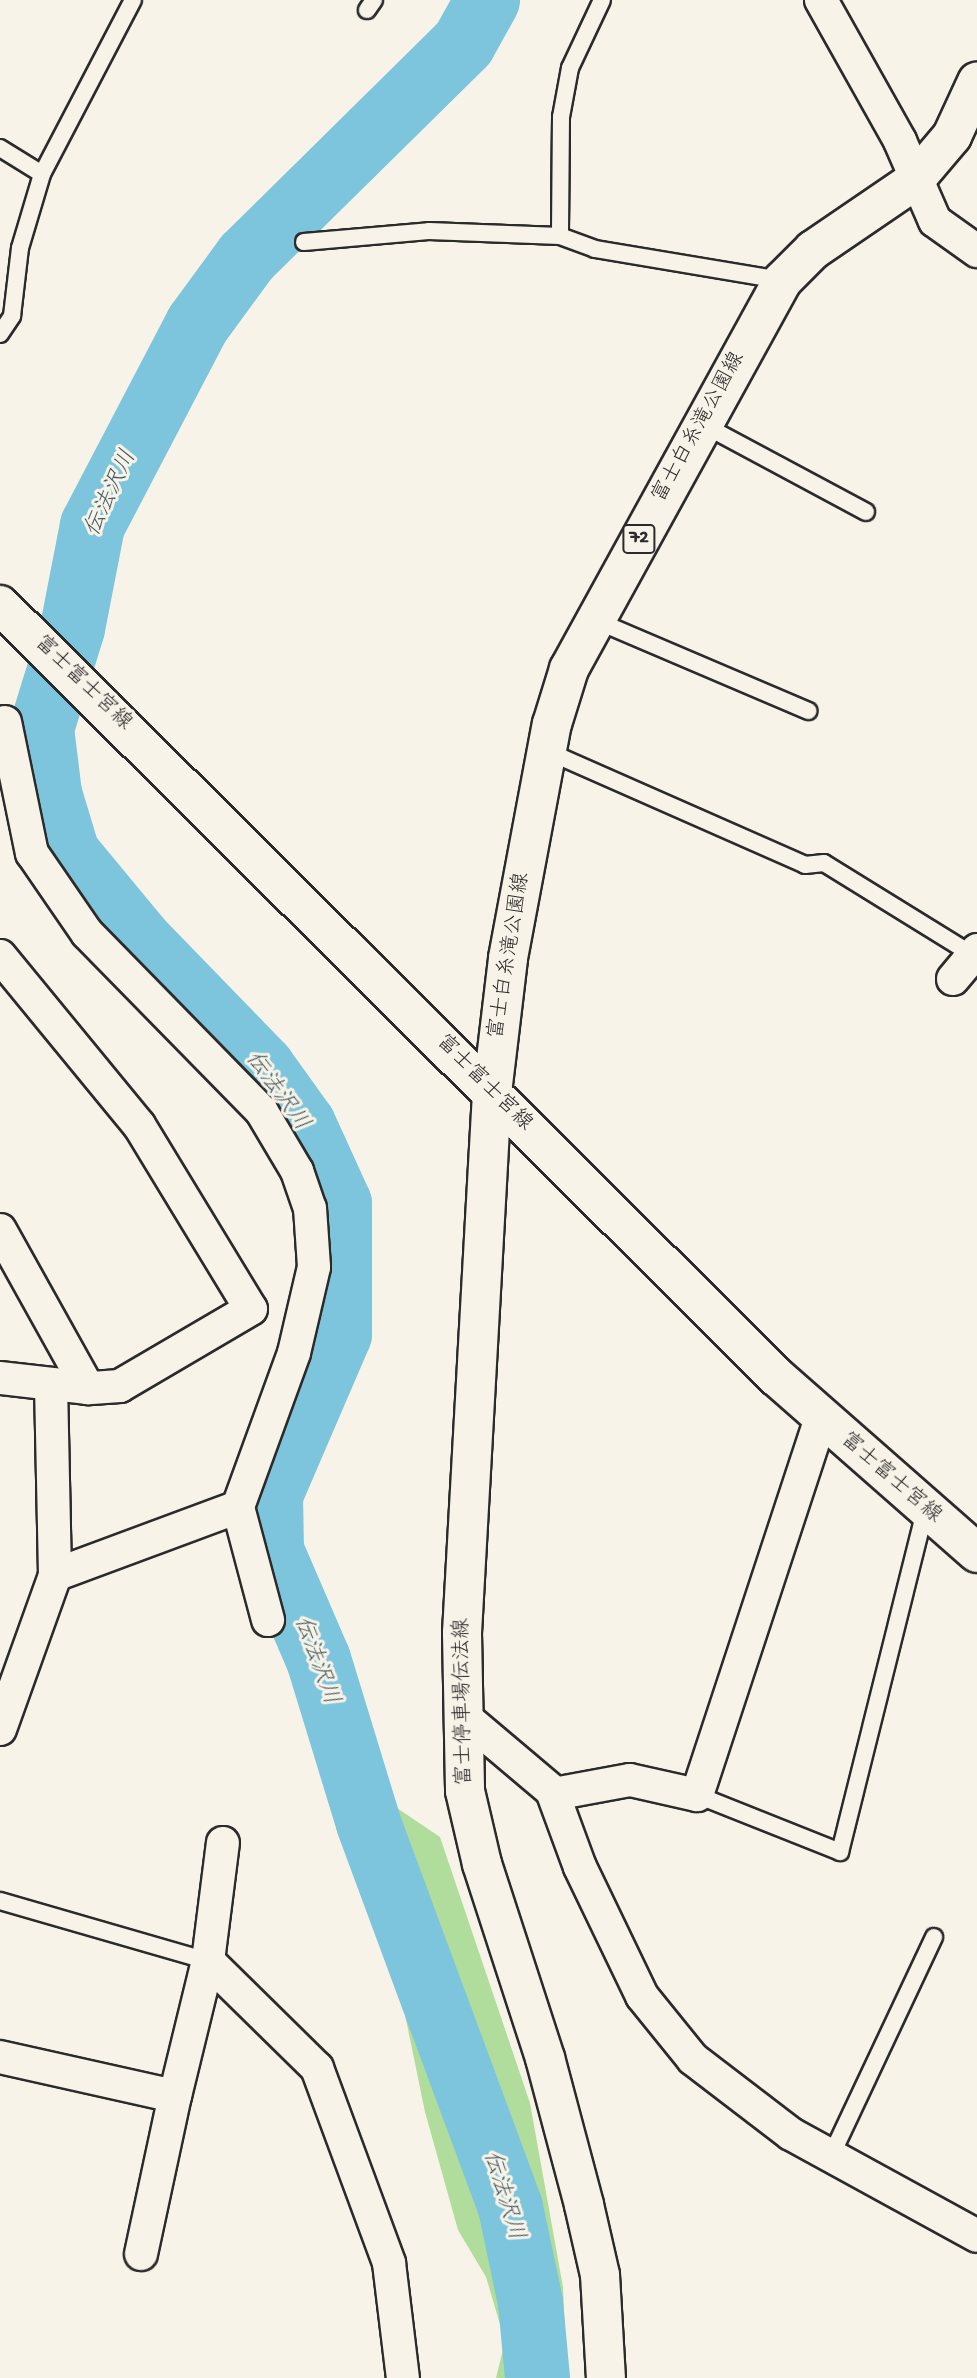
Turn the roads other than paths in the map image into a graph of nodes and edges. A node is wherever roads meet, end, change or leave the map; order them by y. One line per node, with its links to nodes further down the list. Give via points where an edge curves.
1 (133, 0): 6 (lane)
2 (602, 0): 8 (lane, via 570,68 561,117)
3 (821, 0): 7 (street, via 900,141)
4 (977, 82): 7 (main road, 富士白糸滝公園線 / 72, via 953,136)
5 (0, 148): 6 (lane)
6 (42, 174): 12 (lane, via 20,248 12,316)
7 (914, 181): 10 (street, via 935,220); 11 (main road, 富士白糸滝公園線 / 72, via 813,250)
8 (560, 236): 9 (lane, via 429,231); 11 (lane, via 595,249)
9 (304, 242)
10 (977, 251)
11 (782, 281): 13 (main road, 富士白糸滝公園線 / 72)
12 (0, 334)
13 (702, 424): 14 (lane); 16 (main road, 富士白糸滝公園線 / 72)
14 (866, 512)
15 (0, 605): 23 (main road, 富士富士宮線)
16 (595, 620): 17 (lane); 19 (main road, 富士白糸滝公園線 / 72, via 569,669)
17 (808, 711)
18 (5, 722): 29 (street, via 32,853 87,933 262,1112 297,1171 310,1208 314,1267 297,1341)
19 (547, 751): 20 (lane, via 805,864 824,863); 23 (main road, 富士白糸滝公園線 / 72, via 508,958)
20 (975, 952): 22 (street)
21 (0, 956): 27 (street, via 139,1125 251,1309 120,1386)
22 (953, 979)
23 (492, 1093): 28 (main road, 富士富士宮線); 34 (main road, 富士停車場伝法線)
24 (0, 1230): 27 (street)
25 (0, 1378): 26 (street)
26 (51, 1384): 27 (street); 32 (street)
27 (88, 1388)
28 (821, 1418): 30 (main road, 富士富士宮線); 37 (street)
29 (238, 1507): 32 (street); 33 (street)
30 (925, 1510): 31 (main road, 富士富士宮線); 37 (lane, via 840,1852)
31 (977, 1553)
32 (55, 1575): 35 (street)
33 (268, 1620)
34 (461, 1714): 36 (street); 48 (main road, 富士停車場伝法線, via 465,1791 482,1864 545,2057 600,2275)
35 (0, 1729)
36 (554, 1794): 37 (street, via 631,1780); 44 (street, via 580,1867 642,1996 693,2059 791,2134)
37 (697, 1795)
38 (223, 1843): 41 (street)
39 (0, 1901): 41 (lane)
40 (934, 1937): 44 (lane)
41 (208, 1961): 43 (street); 47 (street, via 317,2068 389,2263)
42 (0, 2057): 43 (street)
43 (175, 2096): 46 (street)
44 (831, 2156): 45 (street)
45 (977, 2236)
46 (141, 2254)
47 (403, 2378)
48 (606, 2378)

